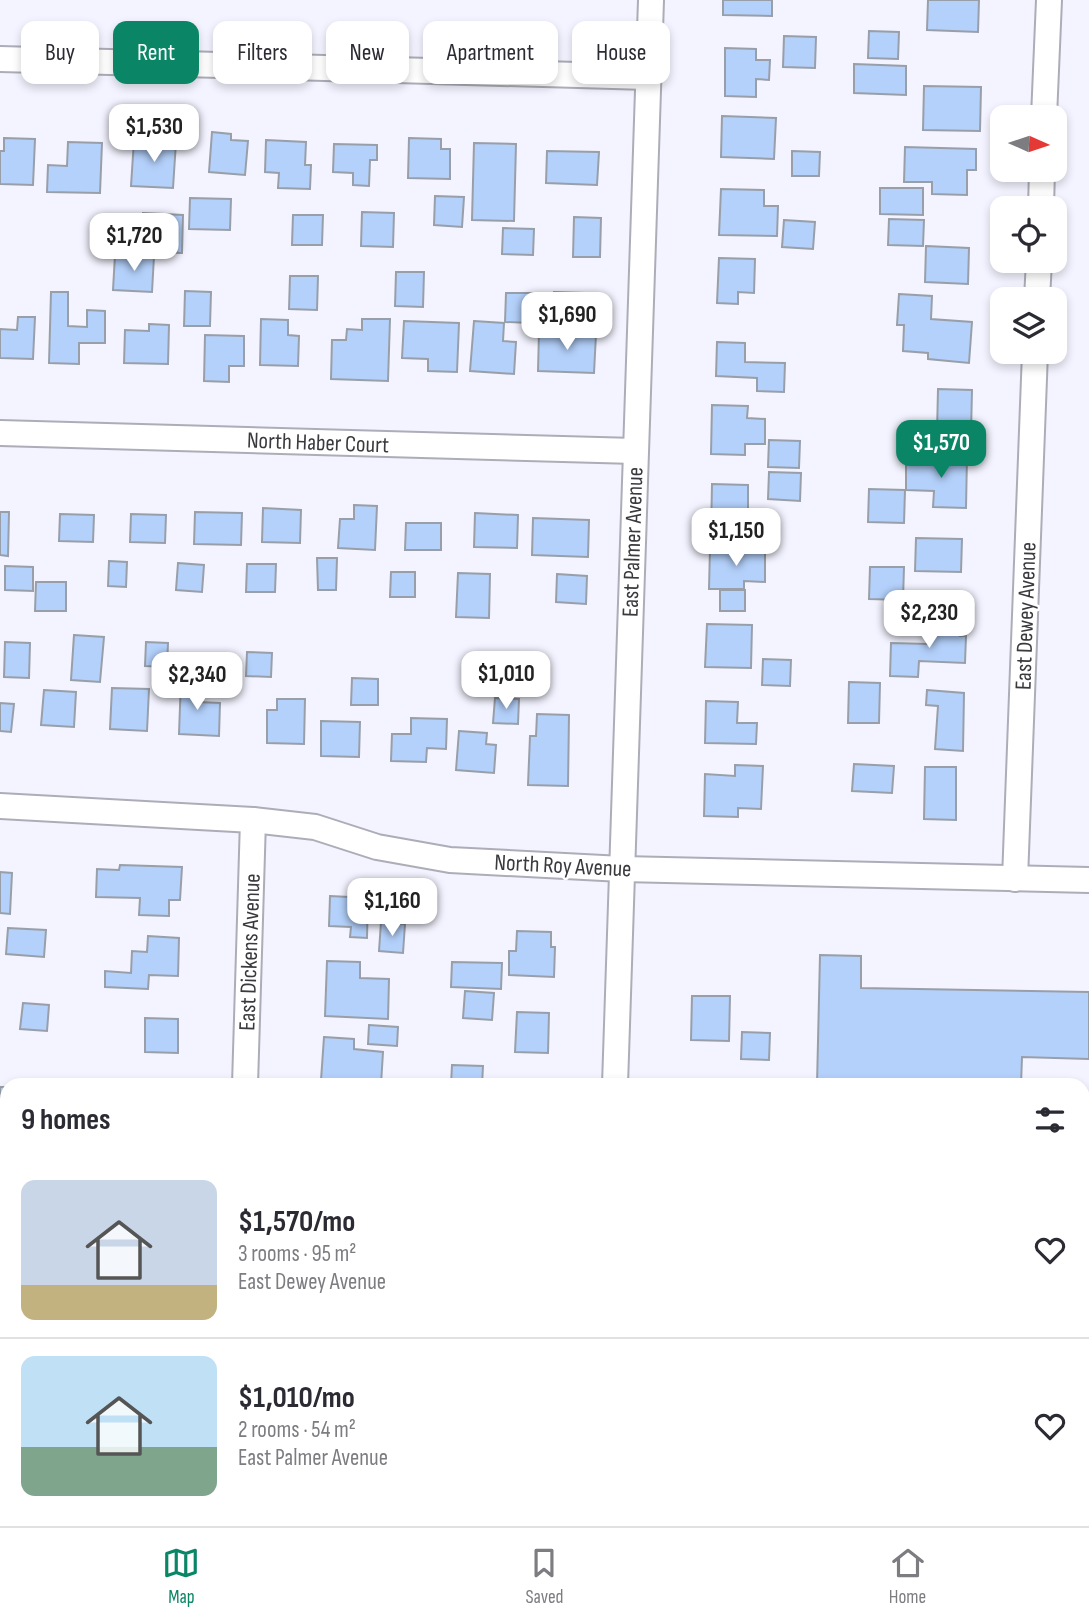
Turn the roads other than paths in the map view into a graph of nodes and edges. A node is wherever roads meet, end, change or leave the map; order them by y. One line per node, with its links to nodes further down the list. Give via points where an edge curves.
1 (650, 0): 3 (street, East Palmer Avenue)
2 (1049, 0): 7 (street)
3 (649, 21)
4 (0, 59): 5 (street)
5 (572, 75)
6 (648, 84): 10 (street, East Palmer Avenue)
7 (1045, 105)
8 (1035, 364): 14 (street, East Dewey Avenue)
9 (0, 433): 10 (street, North Haber Court)
10 (635, 451): 13 (street, East Palmer Avenue)
11 (0, 806): 12 (street, North Roy Avenue)
12 (253, 820): 13 (street, North Roy Avenue, via 315,827 377,846 450,860); 16 (street, East Dickens Avenue)
13 (622, 869): 14 (street, North Roy Avenue); 17 (street, East Palmer Avenue)
14 (1015, 879): 15 (street, North Roy Avenue)
15 (1089, 880)
16 (245, 1078)
17 (615, 1078)

